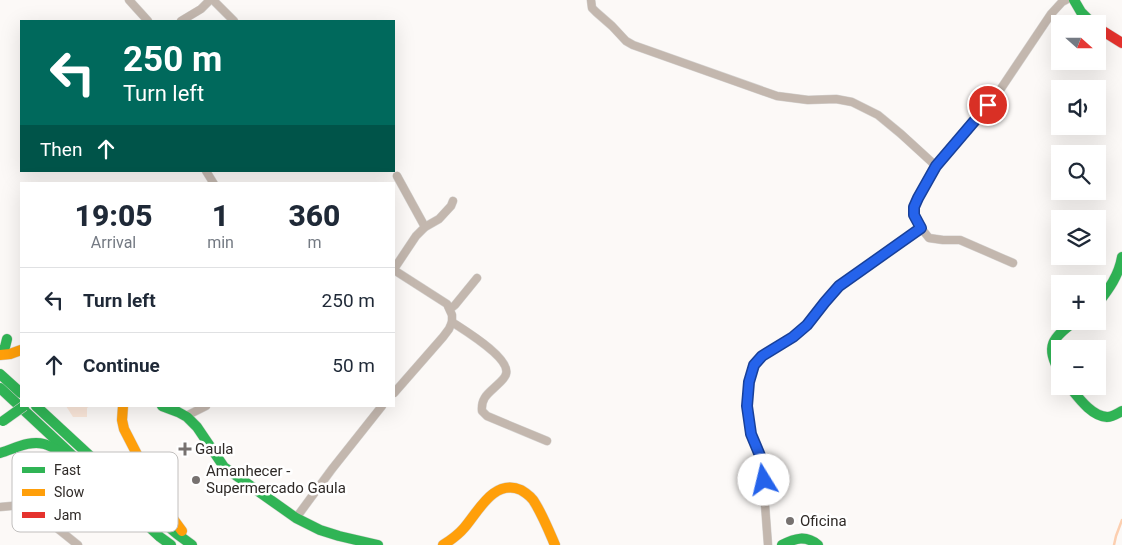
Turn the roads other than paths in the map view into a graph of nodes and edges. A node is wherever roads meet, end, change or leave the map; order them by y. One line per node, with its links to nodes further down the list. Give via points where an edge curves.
1 (129, 0): 7 (street)
2 (212, 0): 8 (street); 9 (street)
3 (591, 0): 12 (street, via 592,8 633,45 777,96 852,102 878,115)
4 (1066, 0): 12 (street, via 1052,14 1000,90)
5 (1074, 0): 6 (main road)
6 (1084, 15)
7 (147, 20)
8 (183, 20)
9 (233, 20)
10 (1106, 34): 11 (main road)
11 (1122, 43)
12 (936, 166): 16 (street, via 914,207 914,215)
13 (397, 176): 15 (street)
14 (453, 201): 15 (street, via 439,219)
15 (425, 227): 19 (street)
16 (921, 228): 18 (street, via 930,238 960,240); 64 (street, via 839,286 807,325 754,365 747,406 751,434 764,469)
17 (1122, 257): 22 (main road, via 1118,274)
18 (1013, 263)
19 (395, 268)
20 (395, 271): 23 (street, via 442,300)
21 (478, 278): 23 (street)
22 (1106, 291)
23 (450, 309): 24 (street)
24 (452, 322): 34 (street, via 443,337); 47 (street, via 482,342 506,366 504,378 484,397 482,411)
25 (1064, 330): 27 (main road)
26 (3, 336): 28 (main road); 30 (main road, via 5,347)
27 (1054, 340)
28 (20, 348)
29 (20, 349): 30 (main road)
30 (0, 354)
31 (0, 374): 33 (main road)
32 (0, 388): 36 (main road)
33 (20, 392)
34 (395, 392)
35 (1078, 395): 44 (main road, via 1096,414 1107,418)
36 (20, 407)
37 (20, 407): 49 (main road)
38 (23, 407): 46 (main road, bridge)
39 (37, 407): 50 (main road)
40 (164, 407): 45 (main road)
41 (204, 407): 45 (street)
42 (381, 407): 53 (street)
43 (126, 408): 51 (main road, via 122,420)
44 (1122, 411)
45 (186, 416): 53 (main road, via 224,467)
46 (2, 422)
47 (547, 441)
48 (60, 452): 52 (main road, via 48,445 32,443)
49 (68, 452)
50 (86, 452)
51 (136, 452)
52 (0, 453)
53 (296, 518): 61 (main road, via 320,530)
54 (178, 526): 60 (main road)
55 (62, 532): 58 (street)
56 (155, 532): 59 (main road)
57 (175, 532): 60 (main road)
58 (78, 545)
59 (171, 545)
60 (193, 545)
61 (378, 545)
62 (443, 545): 63 (main road, via 455,537 488,498 509,488 531,497)
63 (555, 545)
64 (768, 545)
65 (782, 545): 66 (main road, via 804,538)
66 (818, 545)

